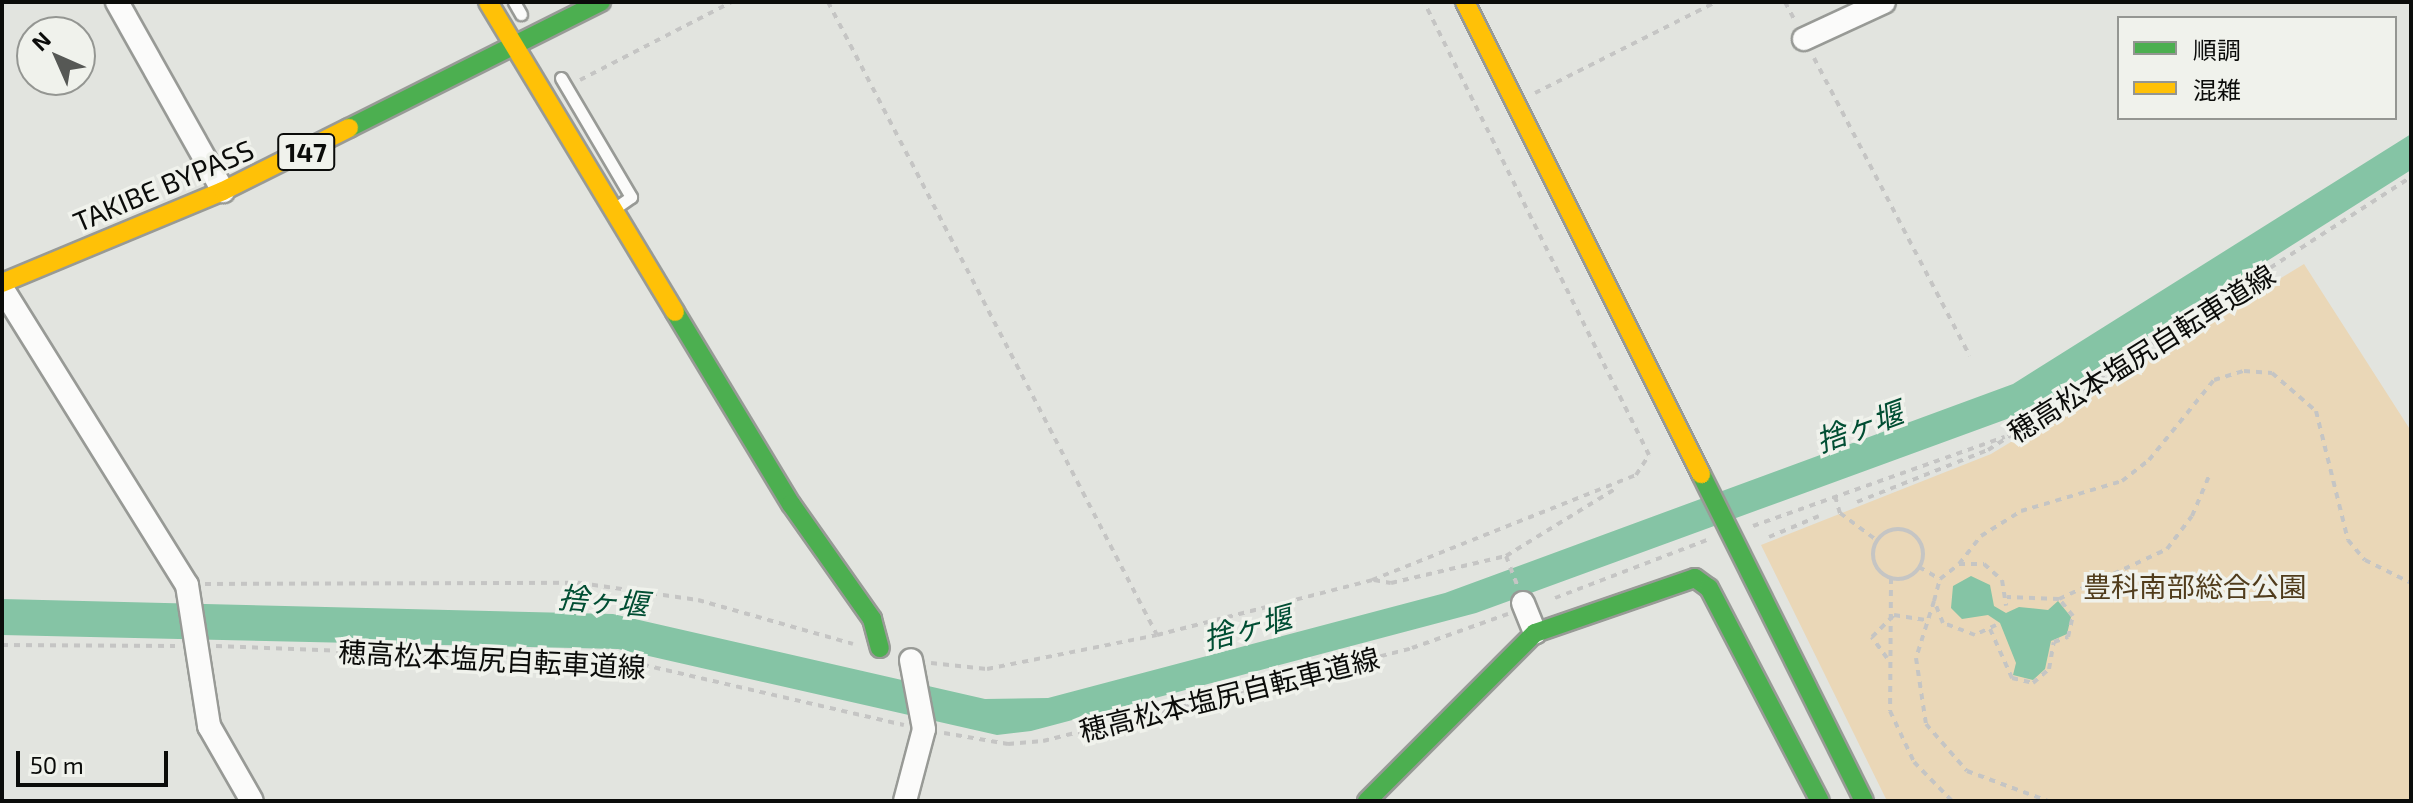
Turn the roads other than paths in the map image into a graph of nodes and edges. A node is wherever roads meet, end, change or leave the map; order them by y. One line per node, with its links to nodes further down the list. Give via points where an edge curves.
1 (117, 2): 11 (street)
2 (488, 2): 9 (main road)
3 (514, 2): 7 (lane)
4 (601, 2): 9 (main road, TAKIBE BYPASS / 147)
5 (1465, 2): 22 (main road, via 1708,492 1720,534)
6 (1884, 2): 8 (street)
7 (521, 14)
8 (1804, 39)
9 (515, 47): 11 (main road, TAKIBE BYPASS / 147); 12 (main road)
10 (564, 82): 12 (lane, via 631,197)
11 (223, 191): 13 (main road, TAKIBE BYPASS / 147)
12 (613, 210): 16 (main road, via 791,504 872,619)
13 (2, 285): 18 (street, via 189,592 209,726)
14 (1527, 605): 15 (street)
15 (1535, 633): 20 (main road); 21 (main road, via 1700,579)
16 (880, 648)
17 (911, 669): 19 (street, via 924,726)
18 (252, 801)
19 (905, 801)
20 (1367, 801)
21 (1820, 801)
22 (1864, 801)

